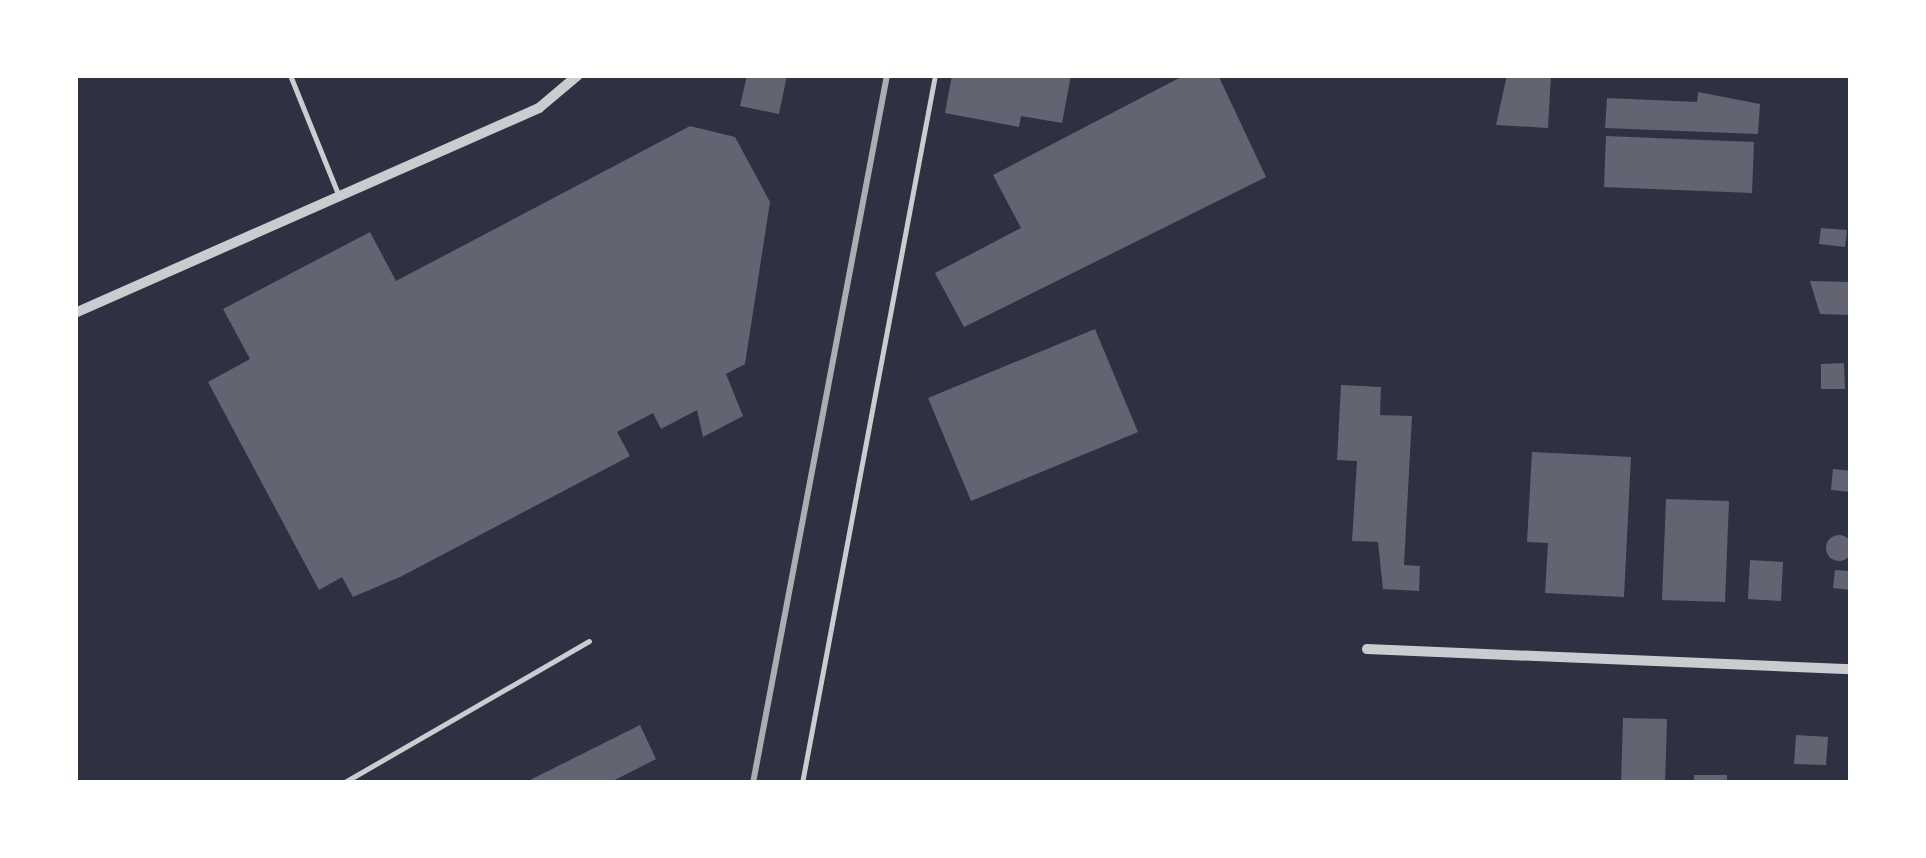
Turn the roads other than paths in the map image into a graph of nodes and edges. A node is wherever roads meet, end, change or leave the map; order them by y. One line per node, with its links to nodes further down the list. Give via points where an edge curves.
1 (290, 75): 4 (lane)
2 (578, 75): 4 (street, via 539,108)
3 (935, 75): 10 (lane)
4 (340, 198): 5 (street)
5 (75, 312)
6 (588, 641): 9 (lane)
7 (1368, 649): 8 (street)
8 (1851, 669)
9 (342, 783)
10 (802, 783)

